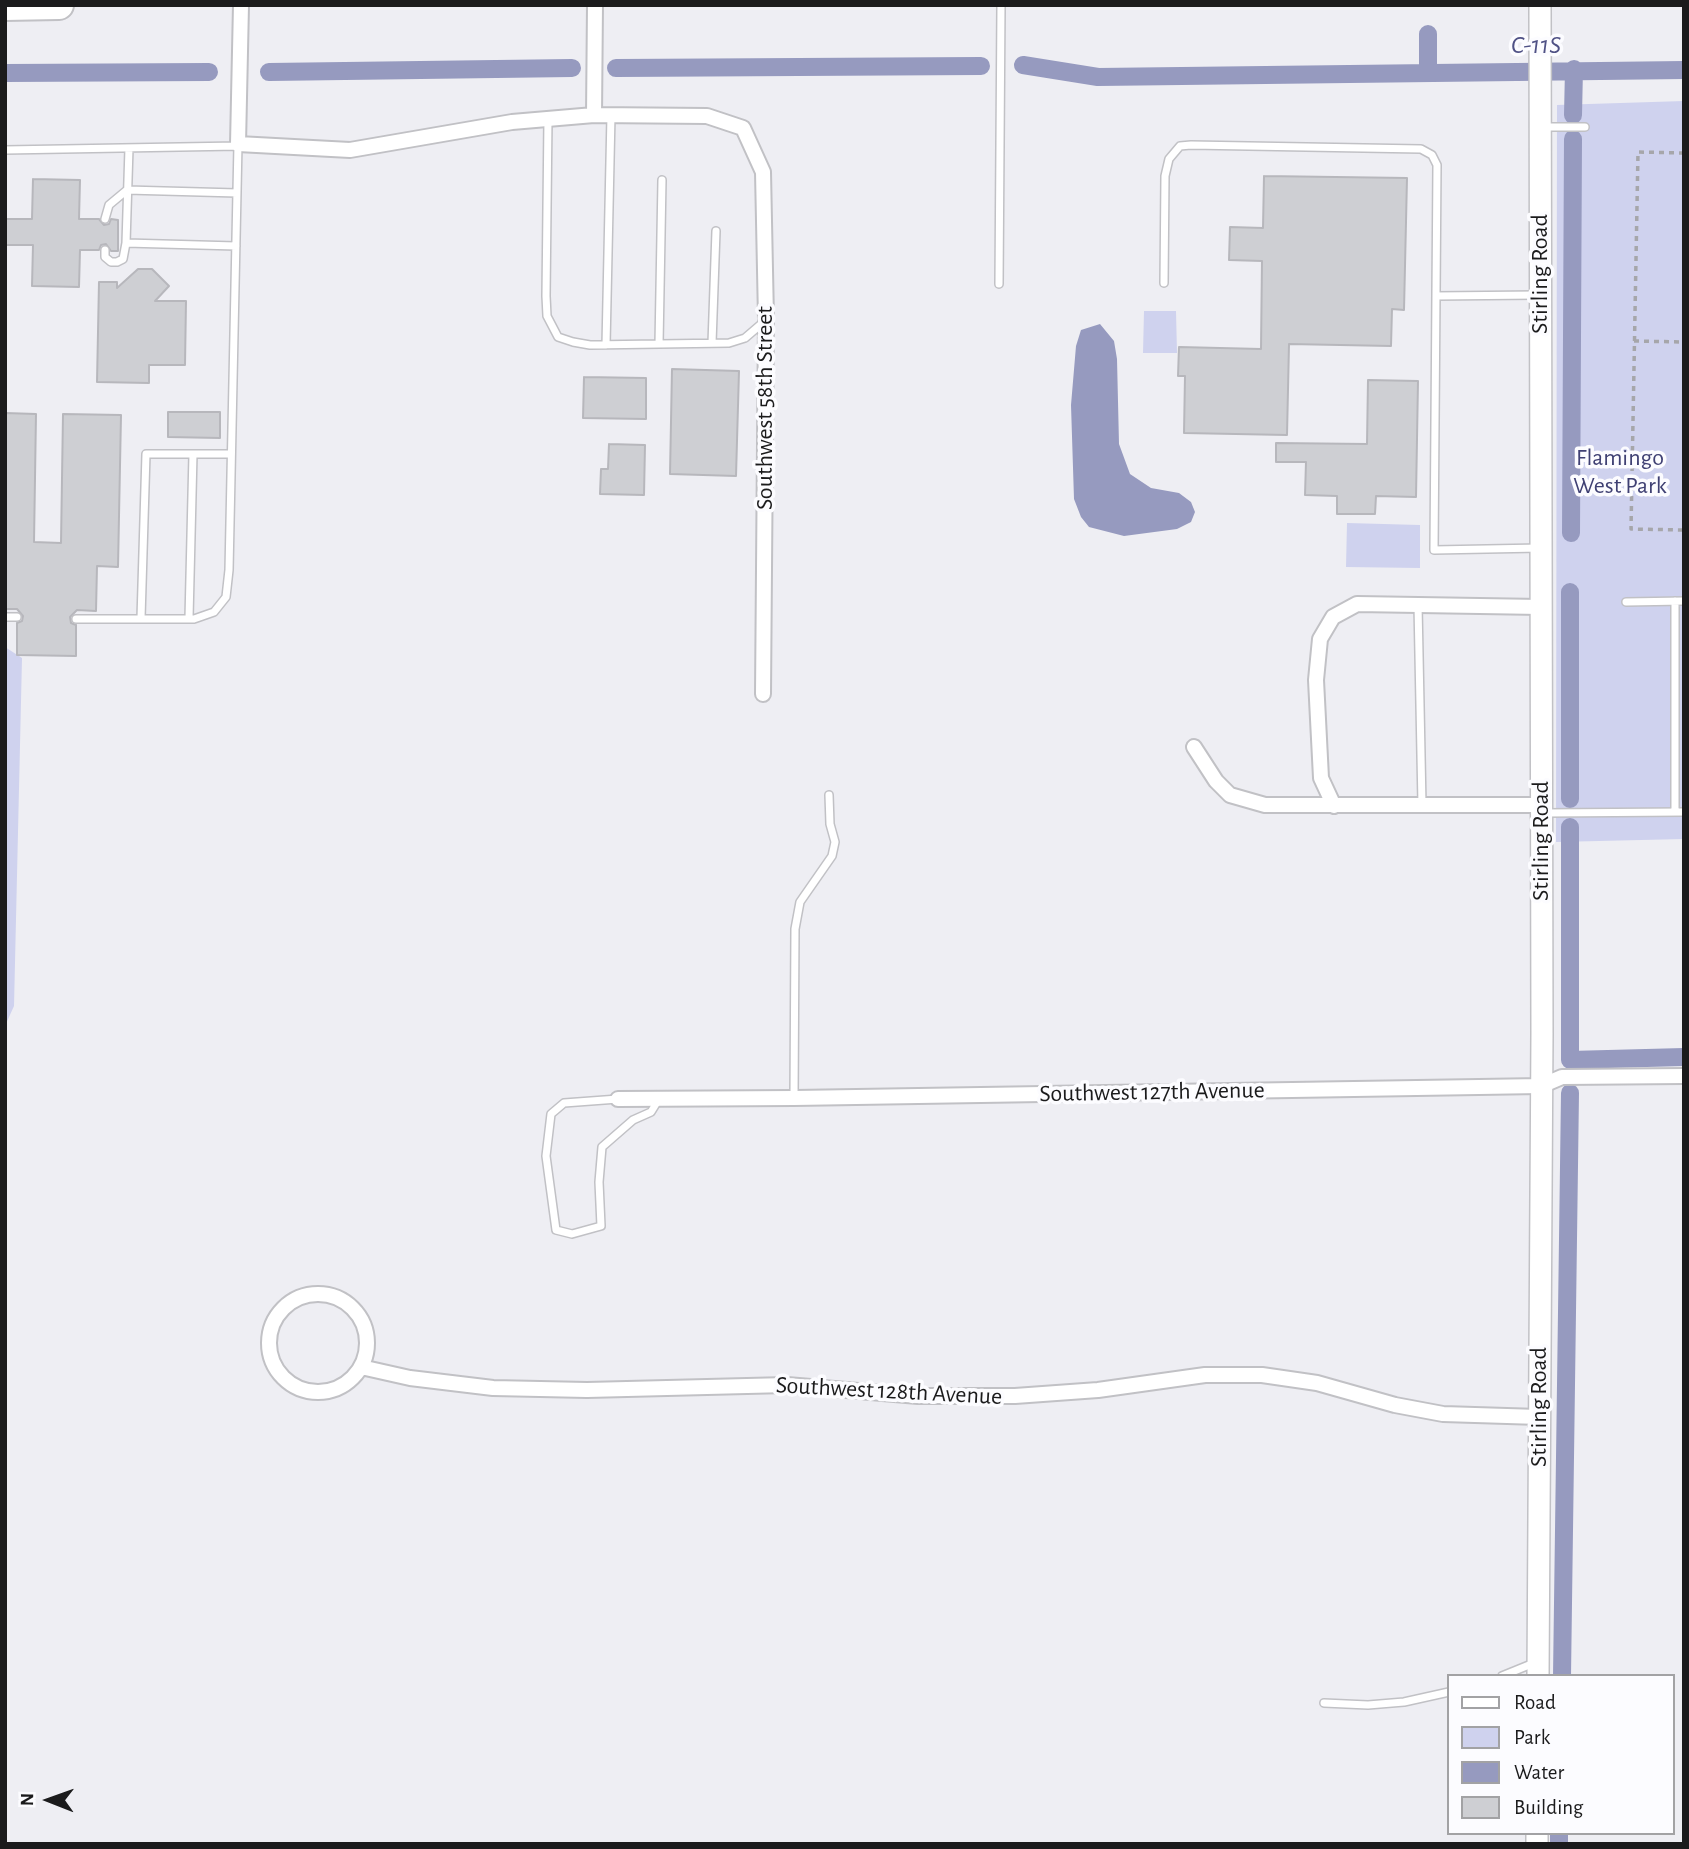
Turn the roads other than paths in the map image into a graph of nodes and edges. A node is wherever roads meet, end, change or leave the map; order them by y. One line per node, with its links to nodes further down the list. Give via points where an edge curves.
1 (59, 5): 6 (highway)
2 (241, 5): 12 (street)
3 (595, 5): 7 (street)
4 (1001, 5): 23 (lane)
5 (1540, 5): 9 (street, Stirling Road)
6 (5, 6)
7 (594, 115): 8 (street); 10 (street)
8 (611, 115): 27 (street, Southwest 58th Street, via 707,116 743,128 763,172); 30 (lane)
9 (1540, 118): 11 (lane); 25 (street, Stirling Road)
10 (548, 119): 12 (street, via 351,150); 30 (lane, via 547,316 558,337)
11 (1585, 127)
12 (238, 145): 13 (lane); 17 (lane)
13 (128, 148): 14 (lane); 16 (lane)
14 (5, 150)
15 (662, 180): 29 (lane)
16 (128, 190): 17 (lane); 18 (lane, via 109,205); 20 (lane)
17 (237, 193): 21 (lane)
18 (106, 219)
19 (716, 231): 28 (lane)
20 (126, 243): 21 (lane); 22 (lane, via 123,259 117,262 105,257)
21 (236, 246): 32 (lane)
22 (105, 250)
23 (999, 284)
24 (1164, 284): 26 (lane, via 1165,176 1169,159 1180,146 1421,149 1432,155 1437,165)
25 (1540, 295): 26 (lane); 33 (street, Stirling Road)
26 (1436, 296): 33 (lane, via 1434,550)
27 (766, 319): 28 (lane, via 745,338); 43 (street, Southwest 58th Street)
28 (712, 343): 29 (lane)
29 (659, 344): 30 (lane)
30 (606, 345)
31 (192, 454): 32 (lane); 41 (lane, via 146,454); 42 (lane)
32 (231, 454): 42 (lane, via 226,597 214,612)
33 (1541, 548): 37 (street, Stirling Road)
34 (1680, 601): 35 (lane); 49 (lane)
35 (1626, 602)
36 (1418, 605): 37 (street); 46 (street, via 1357,604 1333,617 1320,639 1316,680 1321,778); 47 (lane)
37 (1541, 607): 48 (street, Stirling Road)
38 (5, 617): 39 (lane)
39 (17, 617)
40 (76, 618): 41 (lane)
41 (141, 618): 42 (lane)
42 (188, 618)
43 (764, 694)
44 (1194, 747): 46 (street, via 1230,795 1265,805)
45 (829, 794): 53 (lane, via 835,842 832,856 800,902 795,929)
46 (1334, 806): 47 (street)
47 (1422, 806): 48 (street)
48 (1541, 809): 49 (lane); 51 (street, Stirling Road)
49 (1679, 812)
50 (1684, 1076): 51 (street, Southwest 127th Avenue, via 1562,1077)
51 (1541, 1086): 53 (street, Southwest 127th Avenue); 56 (street, Stirling Road)
52 (659, 1098): 53 (street, Southwest 127th Avenue); 54 (street, Southwest 127th Avenue); 54 (lane, via 651,1112 633,1120 602,1147 601,1226 572,1234 556,1230 545,1156 551,1114 564,1102)
53 (794, 1098)
54 (618, 1099)
55 (361, 1367): 55 (street, via 346,1383 327,1392 305,1391 276,1370 268,1343 271,1326 291,1301 306,1294 322,1293 345,1302 362,1319 367,1335); 56 (street, Southwest 128th Avenue, via 493,1388 787,1385 918,1396 1014,1396 1205,1375 1262,1375 1317,1383 1443,1414)
56 (1539, 1417): 57 (street, Stirling Road)
57 (1538, 1669): 58 (lane)
58 (1512, 1674)
59 (1448, 1692): 60 (lane, via 1405,1702)
60 (1324, 1703)

